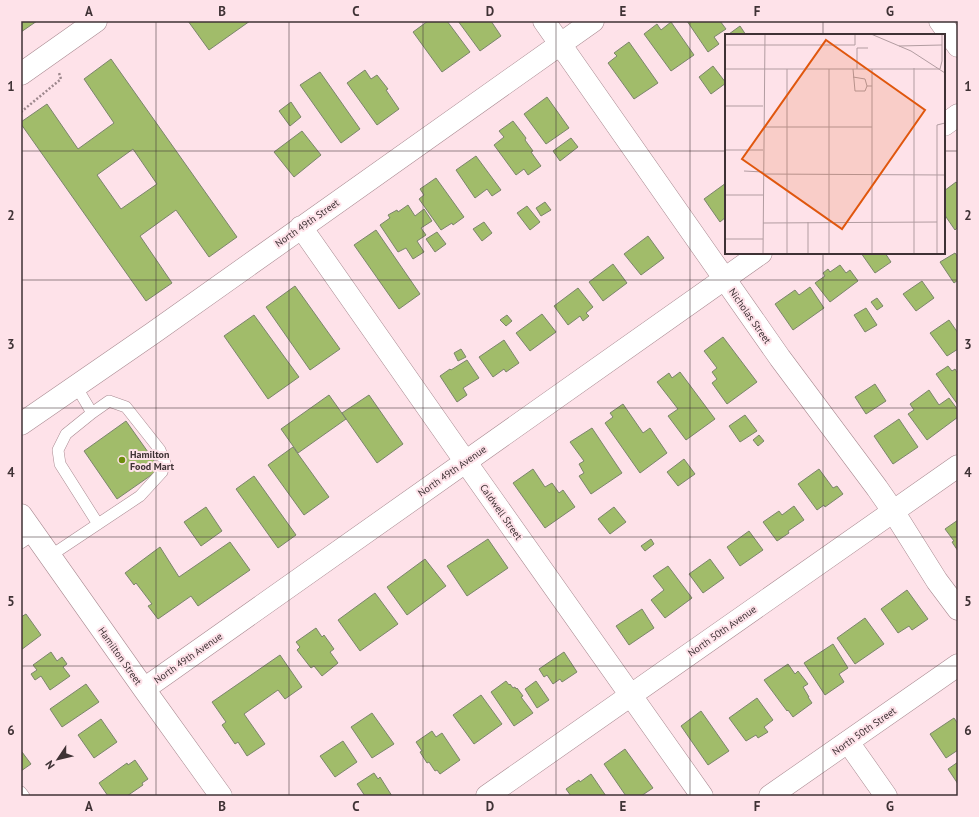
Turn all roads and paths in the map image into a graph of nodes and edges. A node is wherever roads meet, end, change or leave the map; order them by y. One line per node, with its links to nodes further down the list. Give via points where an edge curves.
1 (96, 21): 8 (street)
2 (544, 21): 5 (street, Nicholas Street)
3 (593, 21): 5 (street, North 49th Street)
4 (940, 21): 6 (street)
5 (560, 44): 12 (street, North 49th Street); 14 (street, Nicholas Street)
6 (958, 46)
7 (59, 72): 9 (path, via 61,79)
8 (21, 74)
9 (21, 112)
10 (958, 115): 11 (street)
11 (945, 124)
12 (301, 227): 15 (street, North 49th Street); 18 (street, Caldwell Street)
13 (760, 254): 14 (street, North 49th Avenue)
14 (724, 279): 18 (street, North 49th Avenue); 20 (street, Nicholas Street)
15 (76, 386): 16 (lane); 17 (street, North 49th Street)
16 (92, 413): 22 (lane, via 66,434 58,450 60,464); 22 (lane, via 109,401 126,407 160,450 165,463 162,472 140,496)
17 (21, 424)
18 (465, 461): 27 (street, North 49th Avenue); 28 (street, Caldwell Street)
19 (958, 466): 20 (street, North 50th Avenue)
20 (893, 511): 25 (street, Nicholas Street, via 937,581); 28 (street, North 50th Avenue)
21 (21, 515): 23 (street, Hamilton Street)
22 (98, 524): 24 (lane)
23 (28, 538): 24 (street, Hamilton Street)
24 (50, 556): 27 (street, Hamilton Street)
25 (958, 609)
26 (958, 665): 29 (street, North 50th Street)
27 (144, 689): 32 (street, Hamilton Street)
28 (630, 695): 33 (street, North 50th Avenue); 34 (street, Caldwell Street)
29 (848, 742): 35 (street, North 50th Street); 36 (street)
30 (21, 792): 31 (lane)
31 (24, 796)
32 (220, 796)
33 (487, 796)
34 (702, 796)
35 (770, 796)
36 (886, 796)

